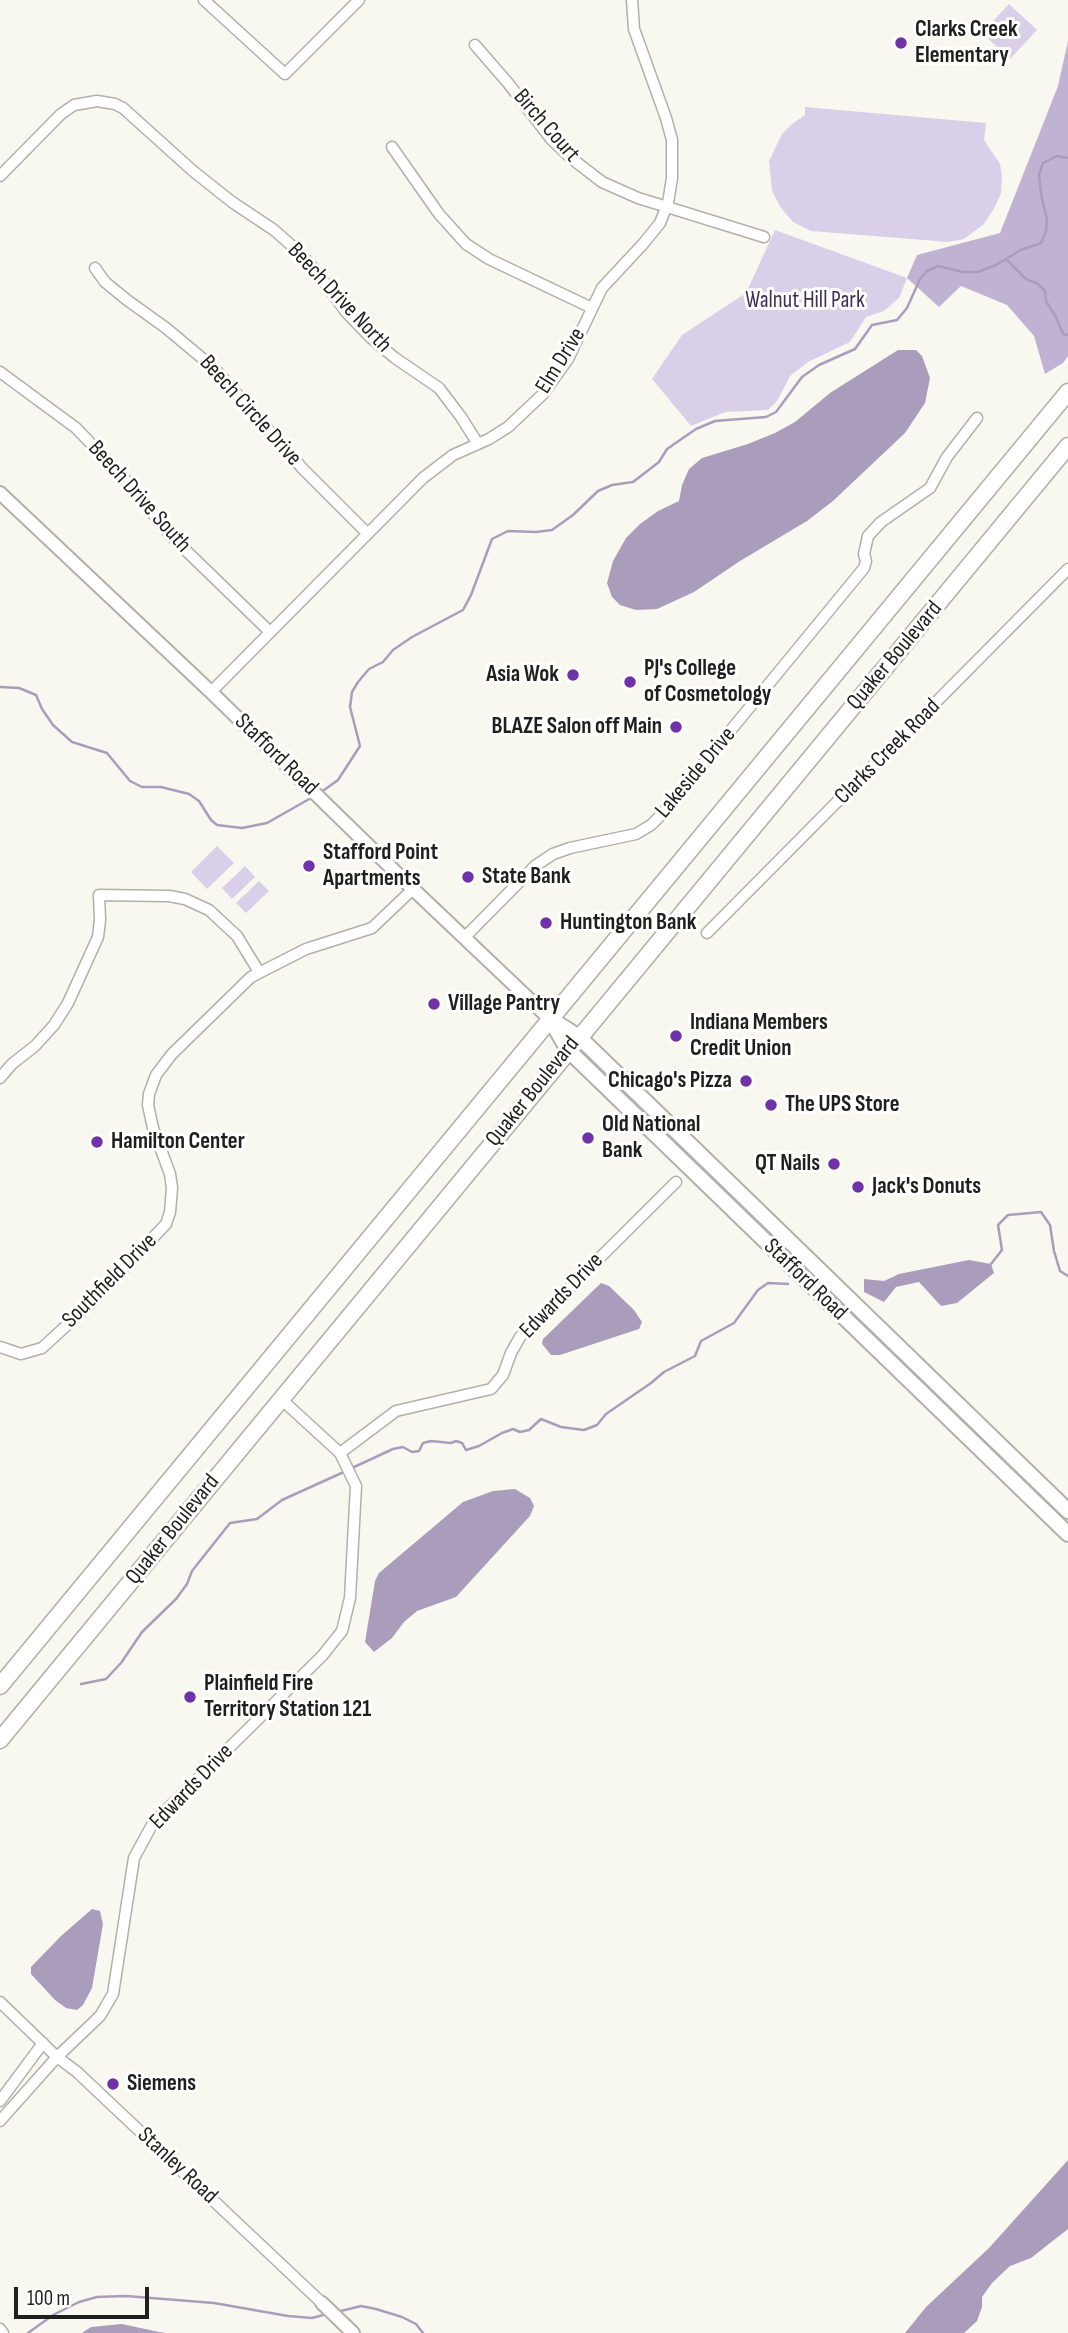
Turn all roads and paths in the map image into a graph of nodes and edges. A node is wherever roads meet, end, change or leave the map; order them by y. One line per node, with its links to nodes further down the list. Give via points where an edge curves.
1 (204, 0): 2 (street, via 285,74)
2 (359, 0)
3 (632, 0): 7 (street, Elm Drive, via 634,29 672,140 673,178)
4 (475, 46): 7 (street, Birch Court, via 571,158 622,192)
5 (392, 147): 10 (street, via 466,244)
6 (0, 176): 14 (street, Beech Drive North, via 74,105 97,101 123,108 193,171 300,253 371,338 439,388)
7 (667, 207): 8 (street, Birch Court); 10 (street, Elm Drive, via 660,223 611,276)
8 (764, 237)
9 (95, 268): 17 (street, Beech Circle Drive, via 127,300 215,369)
10 (592, 308): 14 (street, Elm Drive, via 568,359 543,394 508,427)
11 (0, 372): 19 (street, Beech Drive South, via 82,433 172,537)
12 (1068, 392): 25 (main road, Quaker Boulevard)
13 (977, 418): 23 (street, Lakeside Drive, via 930,488 867,537 864,568 662,814 636,834 553,854 535,866)
14 (478, 444): 17 (street, Elm Drive, via 440,464)
15 (1068, 446): 26 (main road, Quaker Boulevard)
16 (0, 493): 20 (street, Stafford Road)
17 (367, 533): 19 (street, Elm Drive)
18 (1068, 569): 22 (street, Clarks Creek Road)
19 (270, 632): 20 (street, Elm Drive)
20 (211, 692): 21 (street, Stafford Road)
21 (413, 889): 23 (street, Stafford Road); 24 (street, Southfield Drive, via 372,928 306,948)
22 (706, 933)
23 (464, 938): 25 (street, Stafford Road)
24 (259, 972): 28 (street, via 226,924 198,904 169,896 99,895 98,937 68,1003 35,1046); 30 (street, Southfield Drive, via 172,1054 152,1085 149,1114 172,1188 166,1224 42,1348 21,1354)
25 (550, 1019): 26 (main road, Stafford Road); 27 (main road, Stafford Road); 35 (main road, Quaker Boulevard)
26 (579, 1037): 27 (main road, Quaker Boulevard); 33 (main road, Stafford Road)
27 (568, 1050): 31 (main road, Quaker Boulevard); 34 (main road, Stafford Road)
28 (0, 1078)
29 (676, 1182): 32 (street, Edwards Drive, via 520,1337 503,1375 491,1389 396,1411)
30 (0, 1347)
31 (281, 1399): 32 (street, Edwards Drive); 36 (main road, Quaker Boulevard)
32 (342, 1456): 39 (street, Edwards Drive, via 356,1486 350,1598 342,1631 153,1823 134,1858 113,1994 100,2016)
33 (1068, 1510)
34 (1068, 1534)
35 (0, 1686)
36 (0, 1740)
37 (0, 2002): 38 (street, Stanley Road)
38 (43, 2043): 39 (street, Stanley Road); 40 (street)
39 (57, 2057): 41 (street, Edwards Drive); 42 (street, Stanley Road)
40 (0, 2101)
41 (0, 2121)
42 (322, 2303): 43 (street, Stanley Road)
43 (353, 2333)

